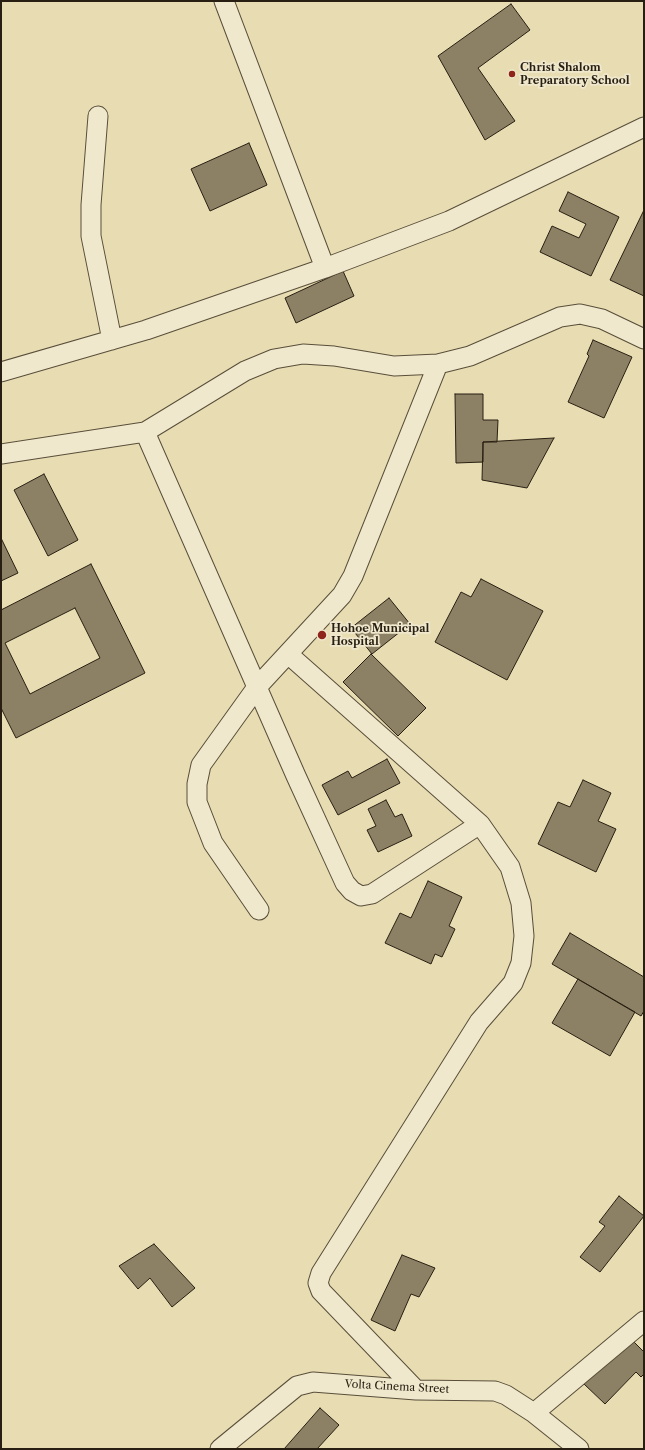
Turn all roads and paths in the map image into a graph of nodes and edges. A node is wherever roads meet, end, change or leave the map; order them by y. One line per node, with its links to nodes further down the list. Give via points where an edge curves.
1 (224, 1): 4 (street)
2 (98, 116): 6 (street, via 91,236)
3 (644, 127): 4 (street, via 449,221)
4 (325, 268): 6 (street)
5 (644, 339): 7 (street, via 602,319 580,314 560,317 470,356)
6 (112, 340): 8 (street)
7 (438, 364): 9 (street, via 394,366 334,356 303,354 274,359 245,371); 11 (street, via 353,576 328,612)
8 (1, 372)
9 (145, 432): 10 (street); 12 (street)
10 (1, 454)
11 (288, 654): 12 (street); 13 (street)
12 (257, 687): 13 (street, via 345,883 352,891 361,896 372,894); 14 (street, via 202,765 197,784 197,802 213,843)
13 (480, 824): 16 (street, via 510,867 521,904 524,936 521,963 513,983 479,1022 321,1274 318,1283 321,1291)
14 (259, 910)
15 (644, 1321): 17 (street)
16 (416, 1390): 17 (street, Volta Cinema Street, via 495,1391); 18 (street, Volta Cinema Street, via 313,1382 296,1386)
17 (534, 1412): 19 (street, Volta Cinema Street)
18 (220, 1449)
19 (579, 1449)

